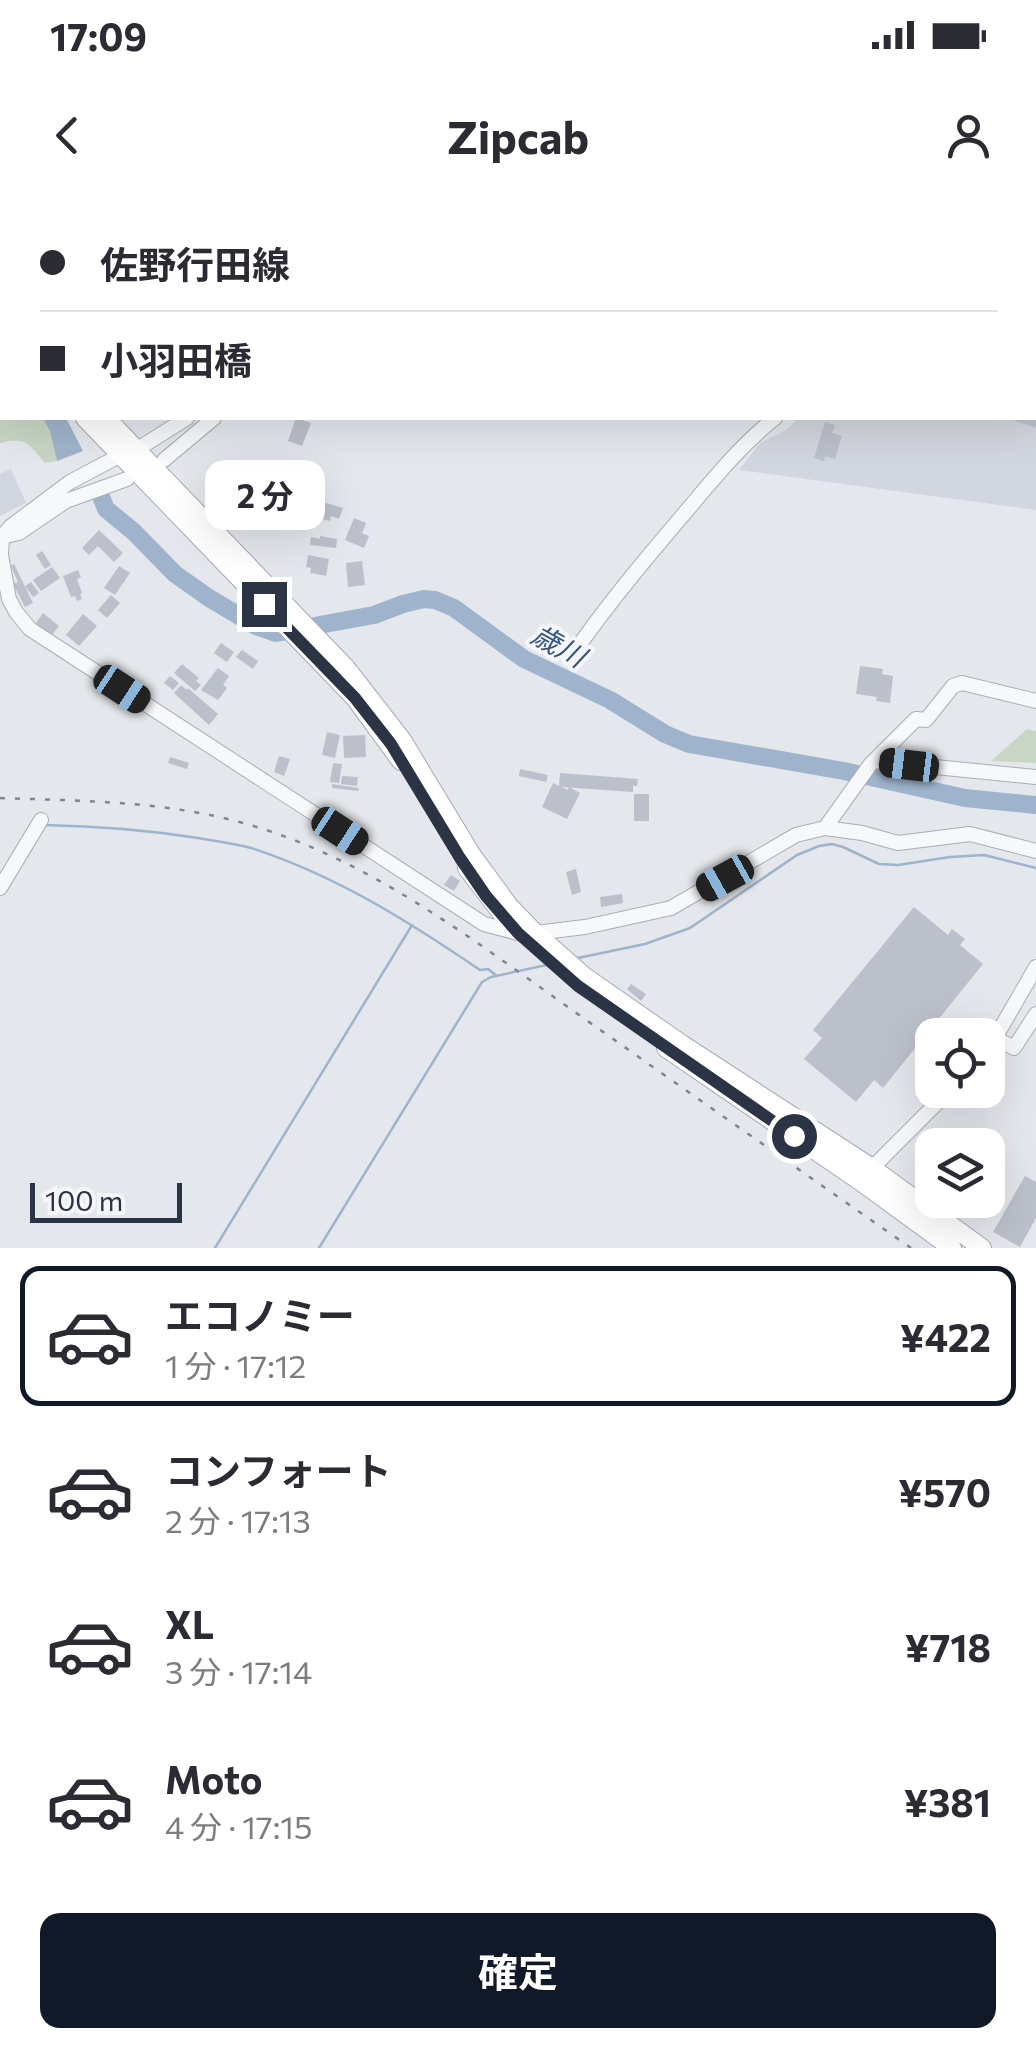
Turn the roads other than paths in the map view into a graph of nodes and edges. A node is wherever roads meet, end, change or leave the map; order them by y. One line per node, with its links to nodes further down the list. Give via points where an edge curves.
1 (87, 420): 6 (main road)
2 (107, 420): 6 (main road)
3 (182, 420): 6 (street)
4 (212, 420): 7 (street)
5 (774, 420): 11 (street, via 733,456)
6 (122, 446): 9 (street); 10 (main road, via 264,604); 10 (main road, via 286,604)
7 (164, 460)
8 (127, 479): 9 (street, via 66,501 19,533)
9 (1, 537): 19 (street, via 9,598 30,628 484,924)
10 (322, 652): 19 (main road, via 391,744 486,896)
11 (573, 654)
12 (1036, 701): 13 (street, via 954,686 926,720 916,719)
13 (873, 763): 14 (street); 16 (street)
14 (1036, 777)
15 (41, 820): 18 (street)
16 (826, 828): 17 (street, via 898,844 970,834); 19 (street, via 796,835 671,908)
17 (1036, 851)
18 (0, 888)
19 (526, 933): 25 (main road, via 578,986)
20 (1036, 967): 22 (street)
21 (1036, 1014): 23 (street, via 1014,1048)
22 (1005, 1019)
23 (1005, 1046)
24 (932, 1108): 25 (street)
25 (866, 1175): 26 (main road); 27 (main road)
26 (952, 1248)
27 (982, 1248)

